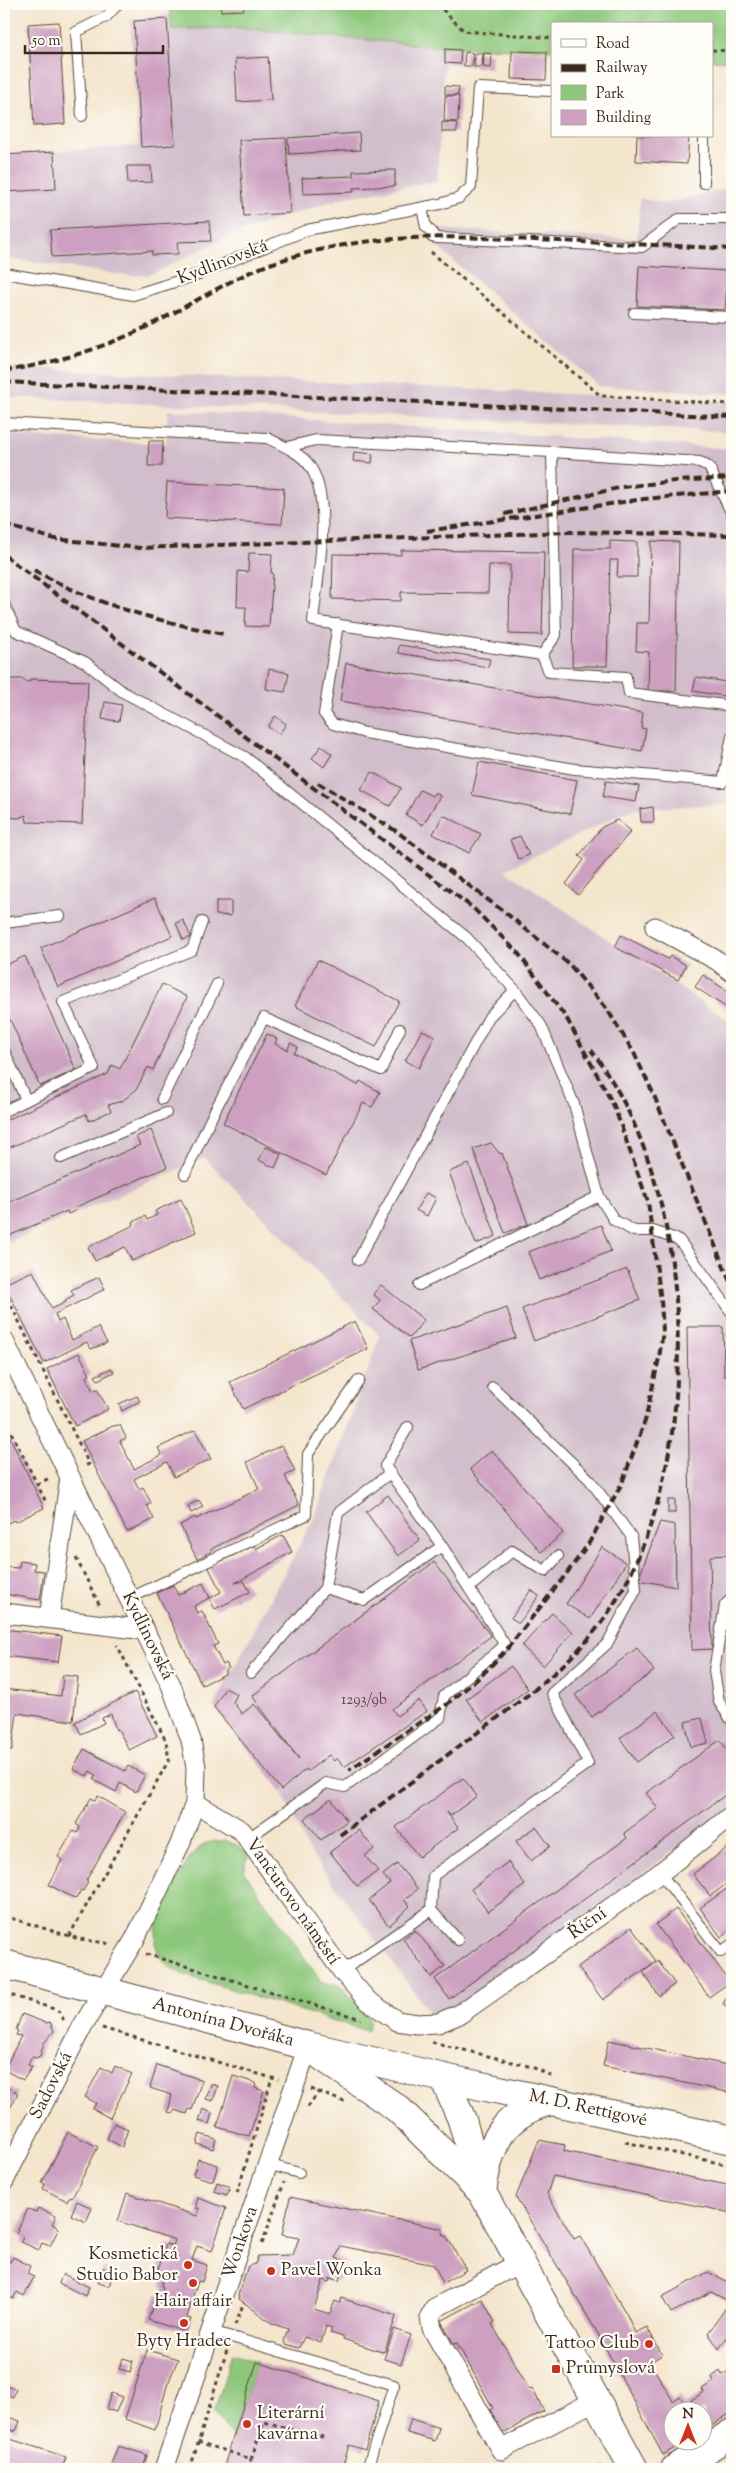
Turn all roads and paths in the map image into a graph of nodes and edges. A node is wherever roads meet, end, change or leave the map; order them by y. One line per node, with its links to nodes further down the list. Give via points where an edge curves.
1 (118, 4): 7 (lane, via 106,17 76,32)
2 (437, 4): 3 (path, via 464,31)
3 (551, 38)
4 (714, 50): 5 (path)
5 (732, 51)
6 (551, 92): 10 (lane, Kydlinovská, via 478,88 471,187 459,198)
7 (82, 116)
8 (704, 138): 9 (lane)
9 (704, 183)
10 (422, 208): 12 (lane); 13 (lane, Kydlinovská, via 307,230 194,276 133,295)
11 (732, 219): 12 (lane, via 679,219 642,247 438,238 432,237 432,232)
12 (426, 227): 16 (path, via 428,249 601,396)
13 (4, 273)
14 (634, 313): 15 (lane)
15 (732, 317)
16 (732, 404)
17 (4, 423): 18 (lane, via 267,438)
18 (287, 447): 19 (lane, via 316,440); 22 (lane, via 311,467 321,493 321,542 313,621)
19 (552, 452): 20 (lane, via 700,462 709,468); 23 (lane, via 556,635)
20 (732, 514)
21 (4, 604): 32 (lane, via 16,631 85,662 123,692 246,758 467,938)
22 (338, 624): 23 (lane); 25 (lane, via 324,714 333,724 365,733 575,770 723,782)
23 (542, 655): 24 (lane, via 549,672 626,677 629,693)
24 (732, 706)
25 (732, 736)
26 (60, 916): 28 (lane)
27 (202, 922): 36 (lane, via 192,950 63,1002 94,1068)
28 (4, 923)
29 (655, 927): 30 (street)
30 (732, 972)
31 (217, 984): 35 (lane)
32 (516, 990): 41 (lane, via 541,1024 574,1104); 42 (lane, via 489,1017)
33 (400, 1028): 40 (lane, via 381,1070 264,1018)
34 (4, 1050): 36 (lane)
35 (162, 1099)
36 (26, 1100): 37 (lane)
37 (4, 1111)
38 (166, 1113): 39 (lane)
39 (61, 1158)
40 (185, 1174)
41 (599, 1196): 43 (lane); 45 (lane, via 614,1220 634,1231 653,1231 679,1240)
42 (358, 1260)
43 (419, 1284)
44 (4, 1291): 51 (path, via 90,1464)
45 (732, 1313)
46 (4, 1341): 51 (street, Kydlinovská)
47 (360, 1380): 61 (lane, via 308,1454 306,1515)
48 (493, 1387): 73 (lane, via 590,1480 631,1536 636,1590 607,1644 552,1693 588,1763 433,1876)
49 (4, 1418): 53 (path)
50 (408, 1427): 52 (lane, via 385,1466)
51 (70, 1473): 53 (path); 61 (street, Kydlinovská); 64 (street)
52 (390, 1473): 55 (lane); 58 (lane, via 338,1513)
53 (37, 1484): 54 (path)
54 (49, 1509)
55 (442, 1546): 58 (lane, via 364,1600); 59 (lane)
56 (72, 1550): 62 (path)
57 (558, 1556): 59 (lane, via 544,1571 512,1551)
58 (325, 1588): 67 (lane)
59 (469, 1588): 71 (lane, via 506,1645 444,1696 440,1718 345,1787 326,1783)
60 (732, 1598): 68 (lane, via 725,1605 714,1671 719,1702)
61 (128, 1599): 65 (street, Kydlinovská)
62 (101, 1608)
63 (4, 1612): 64 (street)
64 (49, 1618): 65 (street)
65 (145, 1630): 69 (street, Kydlinovská, via 171,1685 191,1740 196,1767)
66 (116, 1642): 75 (path, via 166,1742 169,1760)
67 (251, 1674)
68 (732, 1721)
69 (195, 1803): 71 (street, Vančurovo náměstí, via 242,1831); 78 (street, via 180,1844)
70 (732, 1815): 72 (street, Říční)
71 (248, 1839): 80 (street, Vančurovo náměstí)
72 (660, 1873): 77 (lane, via 721,1952); 85 (street, Říční, via 460,2014)
73 (431, 1910): 76 (lane); 80 (lane)
74 (4, 1916): 75 (path)
75 (69, 1936): 78 (path)
76 (458, 1940)
77 (732, 1944)
78 (129, 1949): 81 (street); 84 (path, via 375,2024)
79 (4, 1964): 81 (main road, Antonína Dvořáka)
80 (342, 1972): 84 (street, Vančurovo náměstí, via 367,2000)
81 (104, 1991): 88 (main road, Antonína Dvořáka); 95 (street, Sadovská, via 82,2027)
82 (4, 1993): 83 (path, via 54,2008)
83 (64, 2021)
84 (397, 2021): 85 (street, Vančurovo náměstí)
85 (438, 2023)
86 (97, 2032): 90 (path, via 102,2028)
87 (429, 2042): 91 (path, via 532,2067)
88 (308, 2046): 89 (main road, Antonína Dvořáka); 90 (street, Wonkova); 97 (main road, via 398,2109)
89 (444, 2078): 91 (main road, M. D. Rettigové); 97 (main road, via 462,2120)
90 (295, 2084): 93 (street, Wonkova)
91 (554, 2090): 92 (main road, M. D. Rettigové); 97 (main road, via 506,2127 496,2139 488,2157)
92 (732, 2140)
93 (268, 2164): 94 (lane); 101 (street, Wonkova)
94 (299, 2173)
95 (4, 2181)
96 (284, 2182): 98 (path)
97 (482, 2192): 99 (main road)
98 (260, 2249)
99 (521, 2262): 103 (main road); 103 (street, via 436,2308 430,2317 432,2328 501,2450)
100 (244, 2302): 102 (path)
101 (211, 2331): 102 (lane); 109 (street, Wonkova)
102 (231, 2336): 106 (path); 112 (lane, via 394,2385)
103 (596, 2400): 113 (main road)
104 (732, 2433): 114 (main road)
105 (322, 2437): 108 (path, via 264,2422)
106 (198, 2442): 108 (path); 110 (path)
107 (732, 2453): 115 (main road)
108 (251, 2459): 111 (path)
109 (164, 2469)
110 (190, 2469)
111 (248, 2469)
112 (366, 2469)
113 (634, 2469)
114 (675, 2469)
115 (708, 2469)

